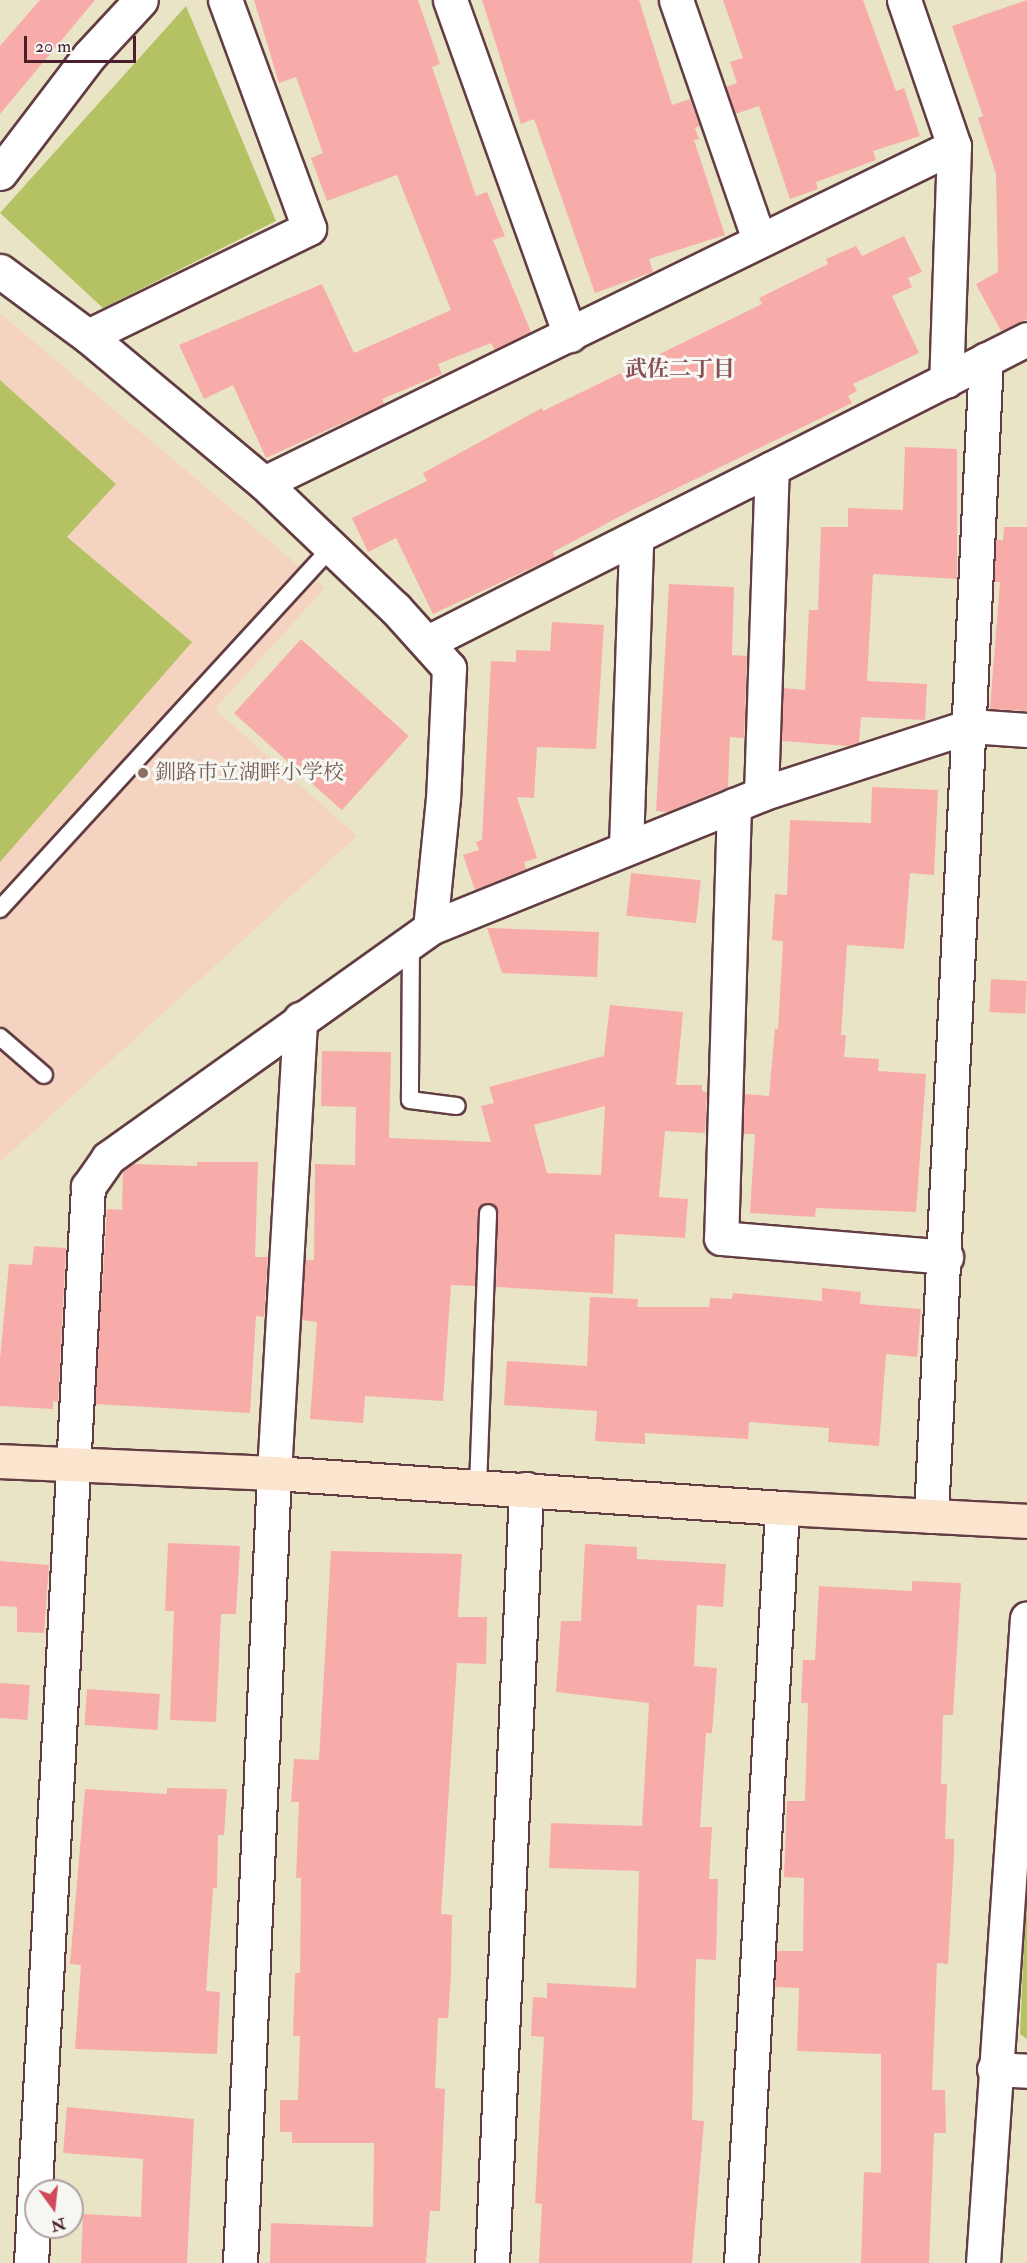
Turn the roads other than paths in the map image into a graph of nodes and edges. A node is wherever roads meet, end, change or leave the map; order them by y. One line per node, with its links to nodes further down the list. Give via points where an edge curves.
1 (141, 0): 7 (street, via 89,56)
2 (225, 0): 11 (street, via 309,228)
3 (450, 0): 10 (street)
4 (676, 0): 8 (street)
5 (904, 0): 6 (street)
6 (954, 146): 8 (street); 14 (street)
7 (0, 173)
8 (759, 240): 10 (street)
9 (0, 271): 11 (street)
10 (570, 335): 16 (street)
11 (88, 336): 16 (street)
12 (1027, 339): 13 (street)
13 (986, 359): 14 (street); 20 (street)
14 (946, 381): 15 (street)
15 (772, 468): 17 (street); 22 (street)
16 (264, 483): 18 (street)
17 (636, 539): 19 (street); 23 (street)
18 (330, 549): 19 (street); 24 (lane)
19 (428, 642): 25 (street, via 449,668 442,798)
20 (970, 726): 21 (street); 22 (street); 31 (street)
21 (1027, 729)
22 (748, 800): 23 (street); 31 (street, via 721,1238)
23 (626, 847): 25 (street)
24 (0, 909)
25 (421, 934): 26 (street); 29 (lane, via 410,1100)
26 (300, 1019): 33 (street, via 108,1158 88,1187); 34 (street)
27 (0, 1037): 28 (lane)
28 (44, 1074)
29 (457, 1106)
30 (488, 1213): 35 (lane)
31 (946, 1257): 38 (street)
32 (0, 1461): 33 (street)
33 (74, 1465): 34 (street); 44 (street)
34 (274, 1473): 35 (street); 45 (street)
35 (478, 1487): 36 (street)
36 (526, 1489): 37 (street); 46 (street)
37 (782, 1509): 38 (street); 47 (street)
38 (931, 1516): 39 (street)
39 (1027, 1521)
40 (1027, 1618): 41 (street)
41 (1020, 1840): 42 (street)
42 (994, 2069): 43 (street); 48 (street)
43 (1027, 2071)
44 (32, 2263)
45 (240, 2263)
46 (492, 2263)
47 (741, 2263)
48 (983, 2263)

